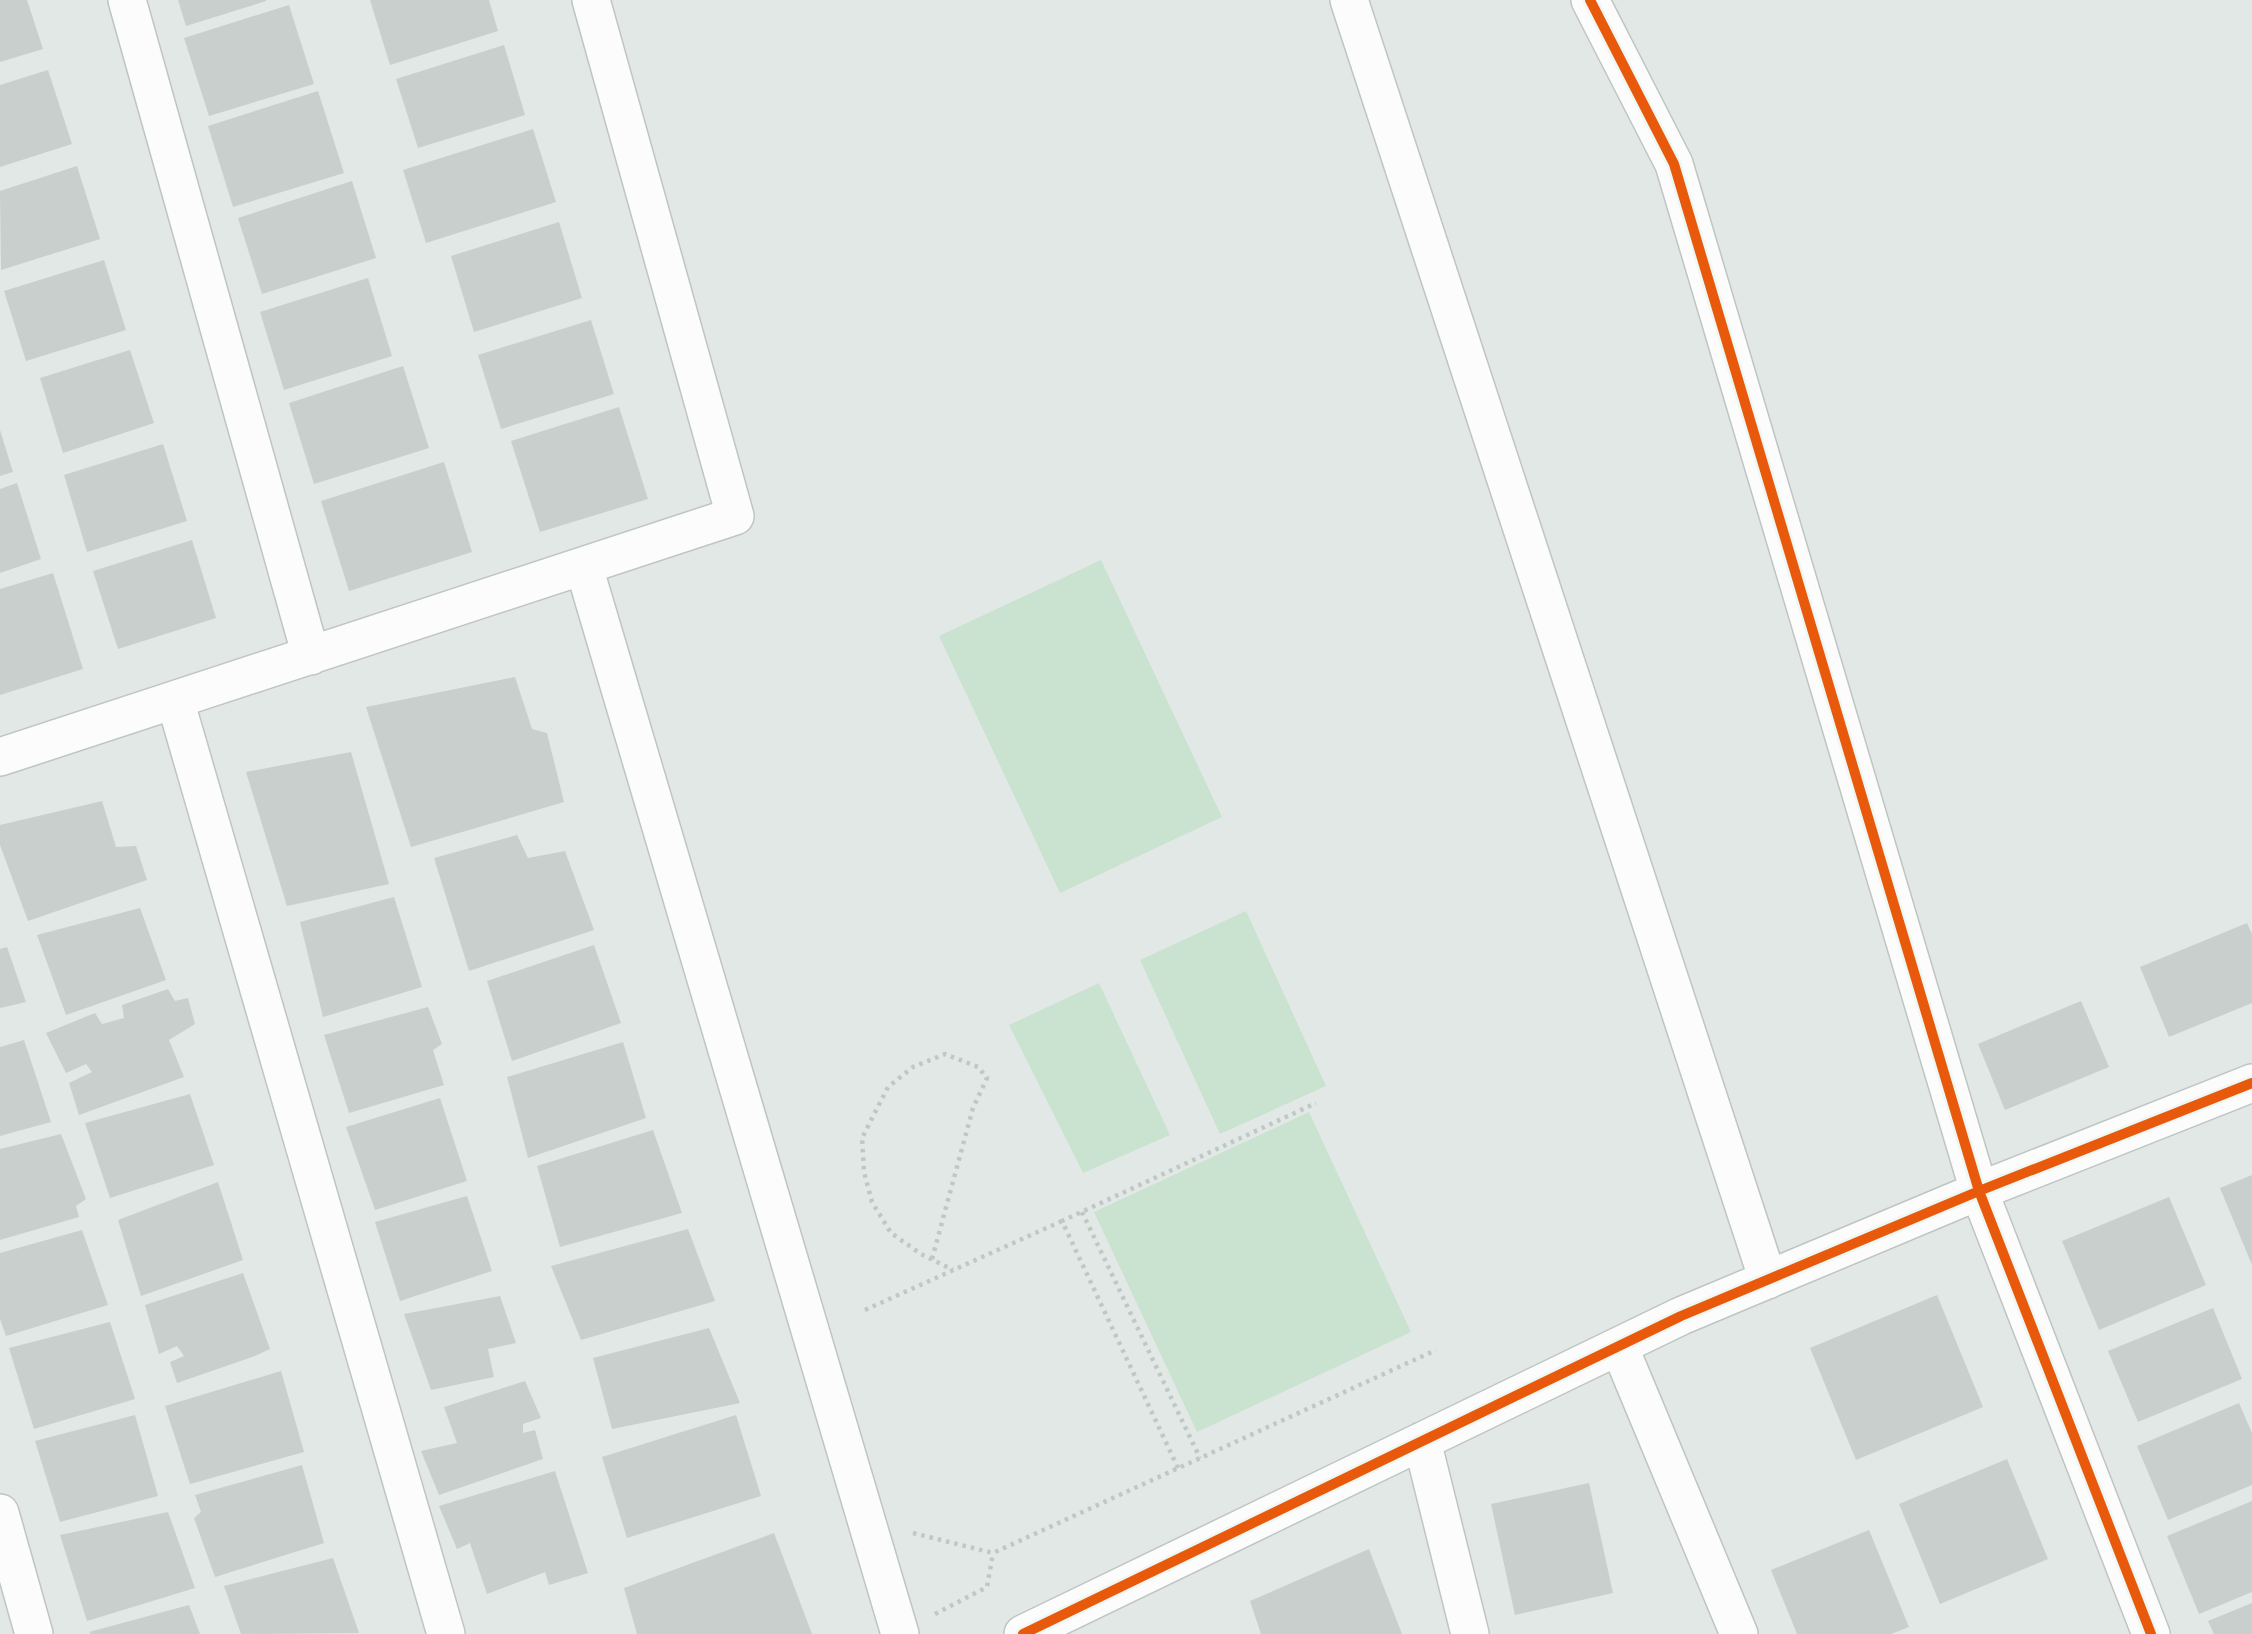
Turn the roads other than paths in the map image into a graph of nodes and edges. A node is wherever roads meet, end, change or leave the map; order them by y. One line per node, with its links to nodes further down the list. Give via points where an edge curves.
1 (127, 0): 6 (street)
2 (591, 0): 5 (street, via 736,516)
3 (1349, 0): 11 (street)
4 (1590, 0): 10 (street, via 1674,163)
5 (584, 567): 6 (street); 15 (street)
6 (311, 656): 7 (street)
7 (175, 700): 8 (street); 17 (street)
8 (0, 758)
9 (2252, 1083): 10 (street)
10 (1979, 1191): 11 (street); 21 (street)
11 (1768, 1280): 12 (street)
12 (1619, 1346): 13 (street); 20 (street)
13 (1422, 1441): 18 (street); 19 (street)
14 (0, 1513): 16 (street)
15 (900, 1633)
16 (34, 1634)
17 (446, 1634)
18 (1024, 1634)
19 (1470, 1634)
20 (1739, 1634)
21 (2151, 1634)

